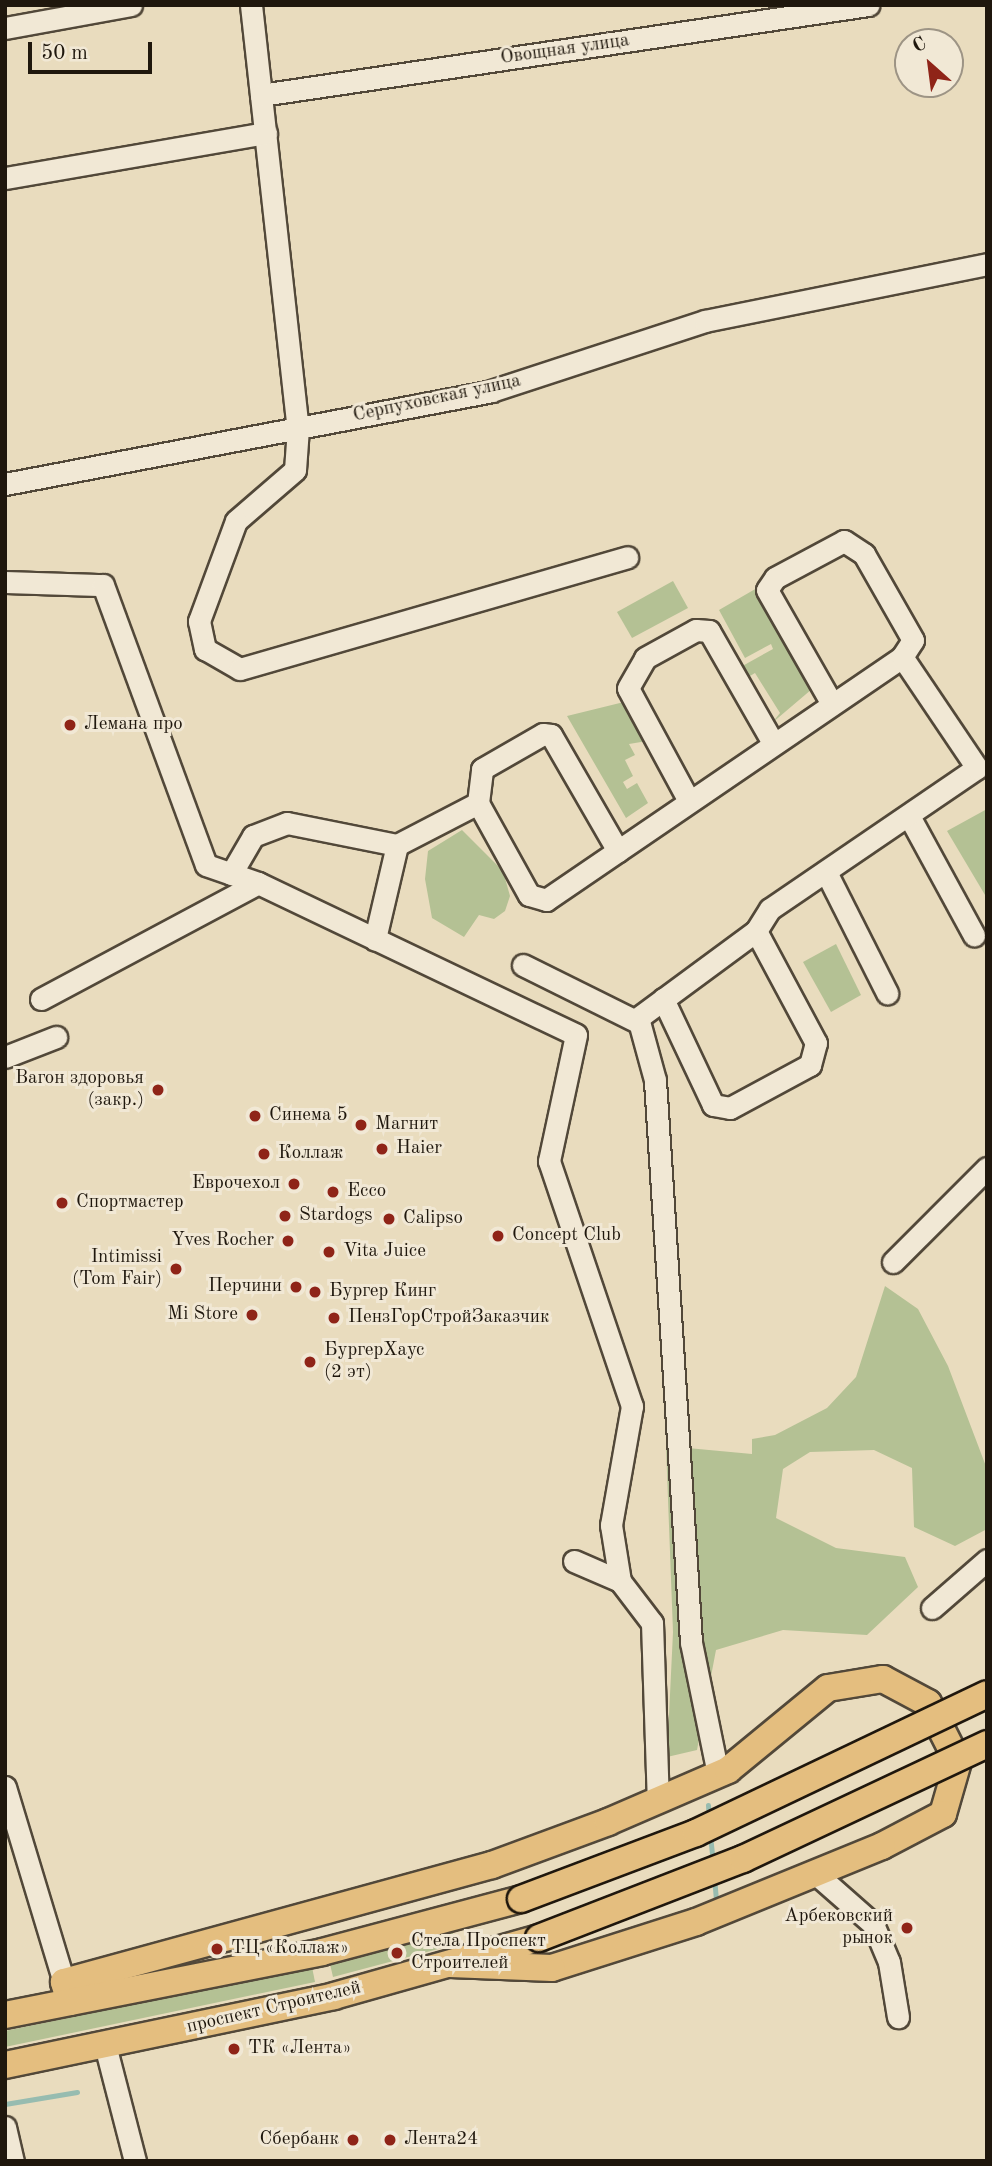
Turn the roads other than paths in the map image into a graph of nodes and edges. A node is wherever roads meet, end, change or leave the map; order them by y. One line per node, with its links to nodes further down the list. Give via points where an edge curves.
1 (131, 5): 5 (street)
2 (251, 5): 6 (street)
3 (868, 5): 4 (street, Овощная улица)
4 (804, 10): 6 (street, Овощная улица)
5 (5, 28)
6 (261, 95): 7 (street)
7 (266, 133): 8 (street); 10 (street)
8 (5, 178)
9 (987, 264): 10 (street, Серпуховская улица, via 705,320 491,391)
10 (298, 428): 11 (street, Серпуховская улица); 12 (street, via 295,470 236,521 199,621 205,649 240,669)
11 (5, 484)
12 (627, 557)
13 (5, 582): 24 (street, via 103,585 206,865)
14 (902, 657): 15 (street); 15 (street, via 913,640 856,545 839,542 775,578 768,590); 17 (street)
15 (832, 704): 16 (street)
16 (772, 741): 18 (street); 18 (street, via 709,631 696,630 645,658 628,688)
17 (982, 765): 20 (street)
18 (689, 802): 22 (street)
19 (478, 803): 21 (street); 22 (street, via 533,899 546,900); 22 (street, via 482,769 547,734 555,737)
20 (909, 816): 23 (street); 27 (street)
21 (397, 845): 24 (street, via 287,823 253,836); 28 (street)
22 (618, 851)
23 (826, 872): 26 (street, via 770,909); 30 (street)
24 (231, 873): 25 (street)
25 (258, 883): 28 (street); 31 (street)
26 (756, 931): 32 (street); 32 (street, via 816,1043 810,1065 730,1108 713,1105)
27 (974, 935)
28 (375, 939): 40 (street, via 576,1035 549,1161 632,1406 610,1544)
29 (523, 965): 33 (street)
30 (887, 993)
31 (41, 999)
32 (663, 999): 33 (street, via 644,1007)
33 (638, 1022): 44 (street, via 656,1080 691,1642)
34 (56, 1037): 35 (street)
35 (5, 1057)
36 (987, 1168): 37 (street)
37 (892, 1262)
38 (987, 1560): 41 (street)
39 (573, 1561): 40 (street)
40 (620, 1581): 46 (street, via 652,1623)
41 (932, 1608)
42 (987, 1694): 50 (main road, bridge, via 696,1833 521,1899 322,1952)
43 (987, 1744): 49 (main road, проспект Строителей, bridge, via 743,1859 539,1938)
44 (718, 1774): 46 (main road); 48 (main road, via 828,1688 883,1679 928,1703 958,1762 943,1814)
45 (5, 1787): 47 (street)
46 (658, 1801): 50 (main road, via 492,1865)
47 (13, 1845): 50 (street)
48 (816, 1873): 49 (main road, via 696,1922 552,1968); 52 (street, via 873,1924 889,1962)
49 (450, 1964): 53 (main road, проспект Строителей)
50 (67, 1992): 51 (main road)
51 (5, 2015)
52 (898, 2017)
53 (105, 2045): 54 (main road, проспект Строителей); 57 (street)
54 (5, 2065)
55 (5, 2127): 56 (street)
56 (13, 2161)
57 (135, 2161)

